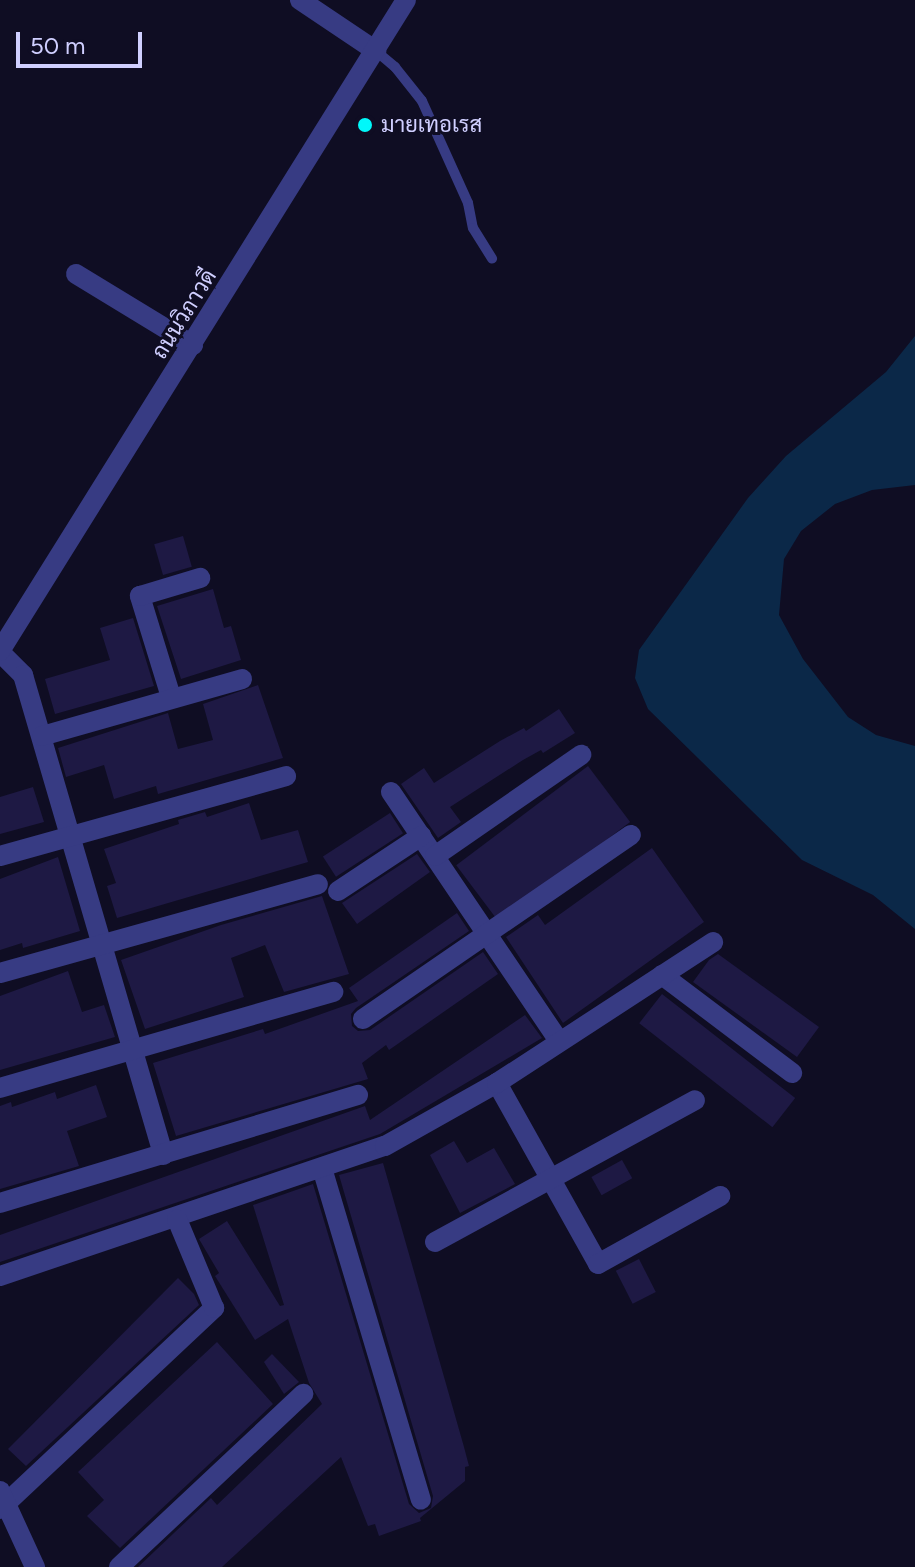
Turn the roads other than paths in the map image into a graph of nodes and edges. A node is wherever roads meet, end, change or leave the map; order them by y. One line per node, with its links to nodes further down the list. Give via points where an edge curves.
1 (300, 0): 3 (street)
2 (406, 0): 3 (street, ถนนวิภาวดี)
3 (376, 51): 4 (lane, via 422,101 468,203 473,228); 6 (street, ถนนวิภาวดี)
4 (492, 259)
5 (76, 274): 6 (street)
6 (193, 345): 8 (street, ถนนวิภาวดี)
7 (200, 578): 10 (street, via 140,596)
8 (0, 651): 11 (street, via 23,675)
9 (242, 679): 10 (street)
10 (171, 697): 11 (street)
11 (42, 736): 16 (street)
12 (581, 755): 19 (street)
13 (286, 776): 16 (street)
14 (391, 792): 17 (street)
15 (631, 835): 22 (street)
16 (70, 836): 18 (street); 24 (street)
17 (421, 836): 19 (street); 21 (street)
18 (0, 856)
19 (435, 856): 22 (street)
20 (318, 884): 24 (street)
21 (338, 891)
22 (488, 936): 28 (street); 29 (street)
23 (713, 942): 26 (street)
24 (102, 944): 25 (street); 30 (street)
25 (0, 973)
26 (662, 975): 29 (street); 31 (street)
27 (333, 992): 30 (street)
28 (363, 1019)
29 (559, 1041): 32 (street)
30 (133, 1050): 33 (street); 36 (street)
31 (792, 1073)
32 (497, 1083): 37 (street, via 385,1146); 38 (street)
33 (0, 1088)
34 (358, 1095): 36 (street)
35 (695, 1100): 38 (street)
36 (163, 1155): 40 (street)
37 (322, 1168): 41 (street); 45 (street)
38 (552, 1180): 39 (street, via 598,1264); 42 (street)
39 (720, 1196)
40 (0, 1203)
41 (177, 1219): 43 (street); 46 (street, via 214,1308)
42 (435, 1242)
43 (0, 1276)
44 (303, 1394): 48 (street)
45 (421, 1500)
46 (2, 1501): 47 (street)
47 (35, 1567)
48 (119, 1567)

